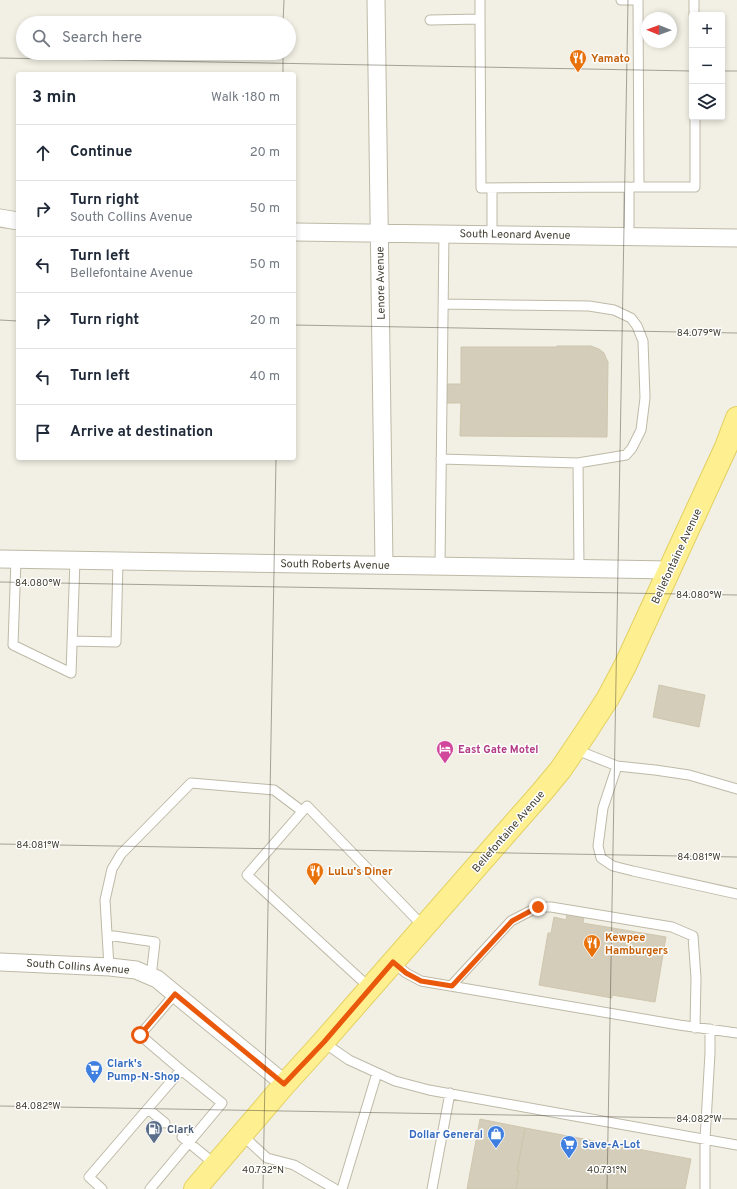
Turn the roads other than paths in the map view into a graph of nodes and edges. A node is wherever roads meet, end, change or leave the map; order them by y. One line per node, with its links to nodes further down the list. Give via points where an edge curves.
1 (376, 0): 16 (street, Lenore Avenue)
2 (480, 0): 7 (lane)
3 (621, 0): 4 (lane)
4 (638, 0): 11 (lane)
5 (694, 0): 6 (lane)
6 (694, 12)
7 (480, 19): 8 (lane); 12 (lane, via 481,188)
8 (430, 20)
9 (695, 120): 11 (lane, via 695,187)
10 (629, 187): 11 (lane); 12 (lane); 19 (lane)
11 (639, 187)
12 (492, 188): 18 (lane)
13 (0, 218): 14 (street)
14 (16, 221)
15 (296, 232): 16 (street, South Leonard Avenue)
16 (380, 234): 17 (street, South Leonard Avenue); 28 (street, Lenore Avenue)
17 (444, 234): 18 (street, South Leonard Avenue); 21 (lane)
18 (492, 234): 19 (street, South Leonard Avenue)
19 (629, 236): 20 (street, South Leonard Avenue)
20 (737, 238)
21 (443, 304): 23 (lane); 24 (lane, via 589,306 614,310 631,318 643,341 645,398 641,430 626,455)
22 (737, 418): 31 (main road, Bellefontaine Avenue)
23 (441, 459): 24 (lane); 29 (lane)
24 (578, 463): 30 (lane)
25 (8, 559): 26 (street, South Roberts Avenue); 32 (lane, via 13,645 71,673)
26 (75, 560): 27 (street, South Roberts Avenue); 32 (lane)
27 (118, 561): 28 (street, South Roberts Avenue); 32 (lane, via 116,642)
28 (384, 565): 29 (street, South Roberts Avenue)
29 (440, 566): 30 (street, South Roberts Avenue)
30 (578, 568): 31 (street, South Roberts Avenue)
31 (670, 570): 33 (main road, Bellefontaine Avenue, via 608,698)
32 (72, 642)
33 (574, 749): 34 (lane); 38 (main road, Bellefontaine Avenue, via 561,769 516,823)
34 (617, 766): 35 (lane, via 688,775); 37 (lane, via 603,808 598,846 601,858 613,866 633,872)
35 (737, 789)
36 (302, 812): 38 (lane, via 307,806); 39 (lane, via 274,790 191,783 121,854 112,869 105,900); 45 (lane, via 247,876)
37 (737, 894)
38 (424, 927): 41 (main road, Bellefontaine Avenue)
39 (107, 935): 42 (lane); 43 (lane, via 154,942)
40 (0, 962): 42 (street, South Collins Avenue)
41 (393, 962): 44 (lane, via 421,981); 45 (main road, Bellefontaine Avenue)
42 (109, 966): 43 (street, South Collins Avenue, via 136,970)
43 (151, 977): 46 (street, South Collins Avenue)
44 (452, 986): 47 (lane); 47 (lane, via 512,921 538,907 672,927 693,936 696,978)
45 (370, 989): 50 (main road, Bellefontaine Avenue)
46 (175, 994): 51 (lane, via 140,1035); 53 (street, South Collins Avenue)
47 (695, 1028): 48 (lane)
48 (710, 1029): 49 (lane); 58 (lane)
49 (737, 1033)
50 (324, 1042): 52 (lane, via 349,1060); 53 (main road, Bellefontaine Avenue)
51 (181, 1070): 55 (lane); 59 (lane, via 222,1103)
52 (377, 1072): 54 (lane, via 395,1082); 66 (lane)
53 (284, 1084): 57 (main road, Bellefontaine Avenue)
54 (450, 1093): 58 (lane); 67 (lane)
55 (148, 1109): 56 (lane); 62 (lane, via 89,1178)
56 (166, 1123)
57 (242, 1135): 61 (main road, Bellefontaine Avenue); 65 (lane, via 267,1158 294,1165)
58 (705, 1139): 60 (lane); 68 (lane)
59 (185, 1140): 61 (lane); 63 (lane)
60 (737, 1144)
61 (216, 1165): 64 (main road, Bellefontaine Avenue)
62 (102, 1189)
63 (150, 1189)
64 (195, 1189)
65 (335, 1189)
66 (342, 1189)
67 (432, 1189)
68 (705, 1189)

